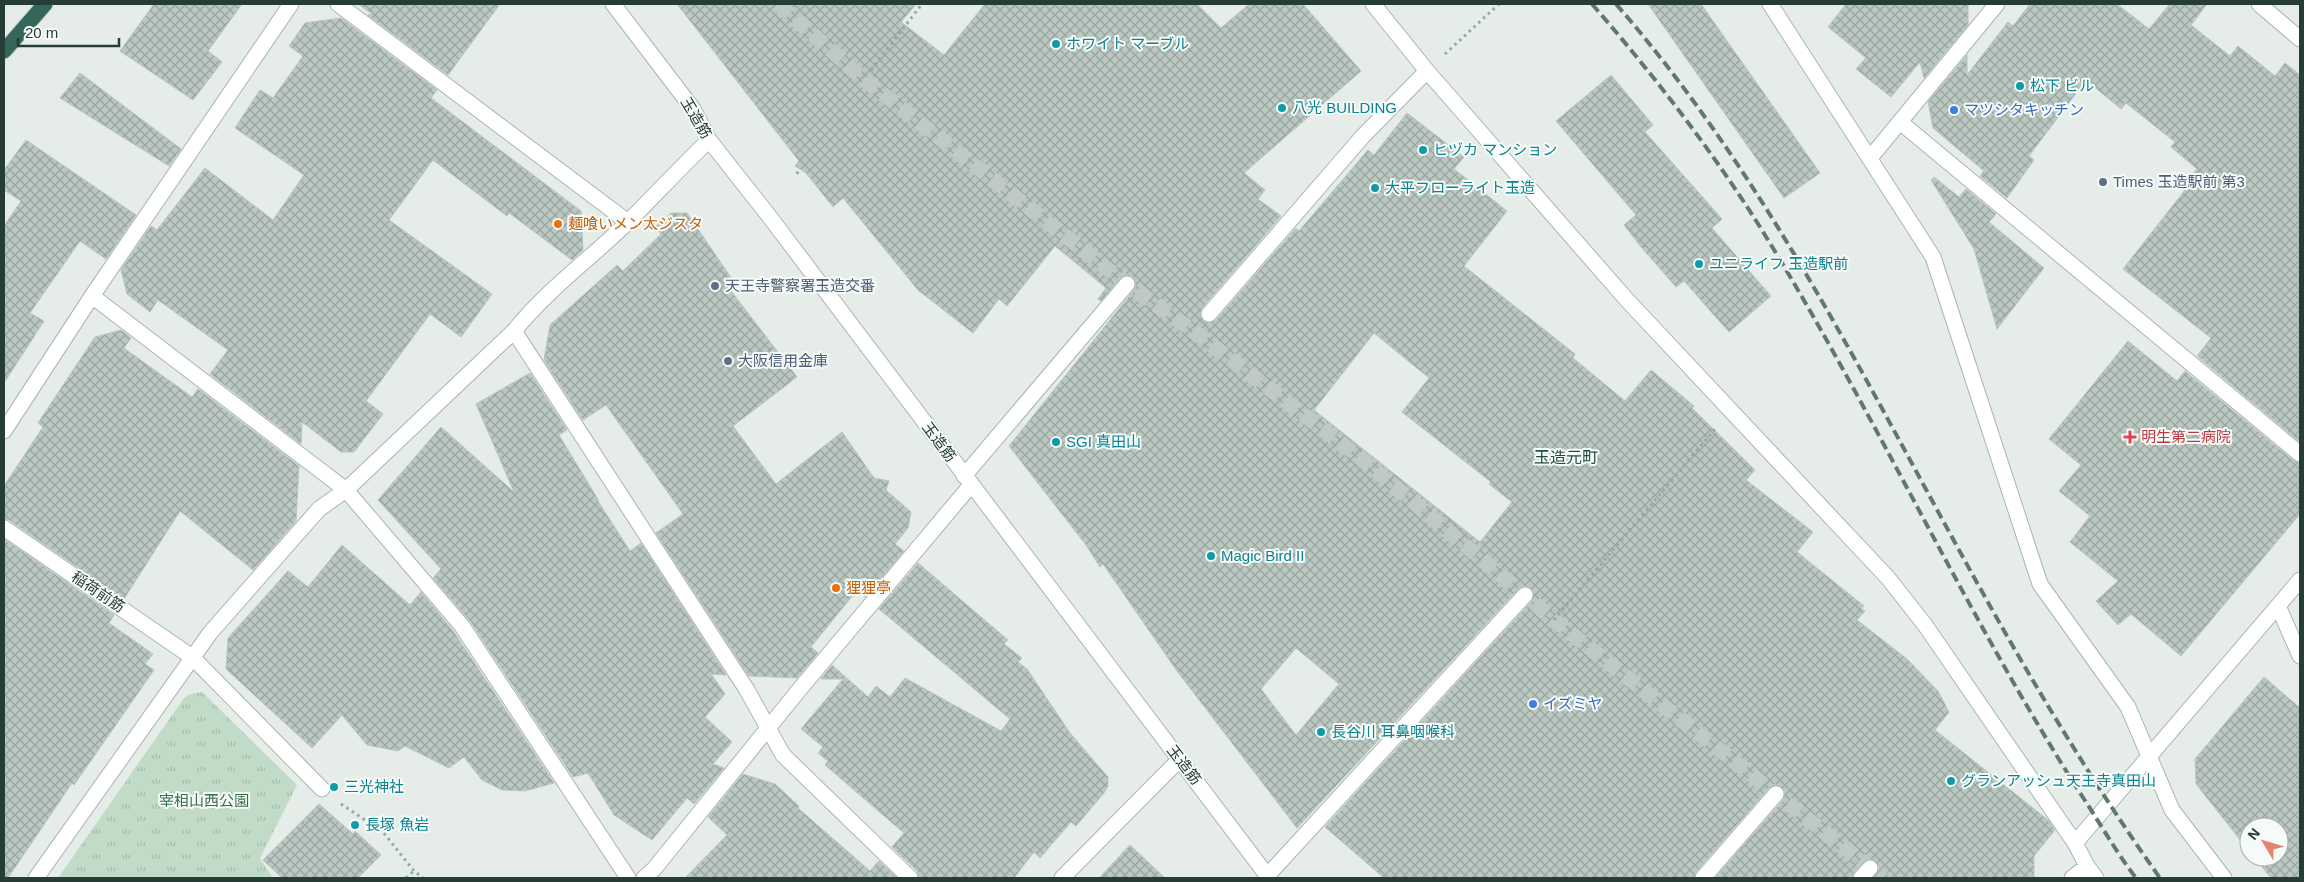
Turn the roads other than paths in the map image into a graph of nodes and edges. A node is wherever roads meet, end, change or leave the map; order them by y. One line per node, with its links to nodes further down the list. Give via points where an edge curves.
1 (45, 4): 10 (highway)
2 (291, 4): 17 (street)
3 (338, 4): 15 (street)
4 (613, 4): 13 (street, 玉造筋, via 693,109)
5 (1373, 4): 11 (street)
6 (1770, 4): 14 (street)
7 (1997, 4): 12 (street)
8 (2259, 4): 9 (street)
9 (2300, 39)
10 (4, 51)
11 (1427, 70): 18 (street, via 1363,136); 35 (street, via 1626,300 1888,578 1925,625)
12 (1900, 122): 14 (street); 21 (street)
13 (709, 140): 15 (street); 22 (street, 玉造筋)
14 (1870, 158): 31 (street, via 1933,257 2040,584 2128,706)
15 (628, 222): 19 (street, via 532,310)
16 (1127, 284): 22 (street)
17 (92, 296): 20 (street); 23 (street)
18 (1209, 314)
19 (514, 331): 23 (street); 30 (street, via 747,690)
20 (4, 431)
21 (2300, 454)
22 (967, 481): 30 (street); 32 (street, 玉造筋)
23 (346, 490): 29 (street, via 319,509); 39 (street, via 462,626)
24 (4, 528): 29 (street, 稲荷前筋)
25 (2300, 580): 27 (street)
26 (1525, 595): 37 (street)
27 (2278, 606): 28 (street); 31 (street)
28 (2300, 656)
29 (192, 657): 33 (street, 稲荷前筋); 38 (street)
30 (768, 728): 40 (street); 41 (street, via 783,755)
31 (2148, 756): 35 (street); 46 (street, via 2172,810)
32 (1180, 760): 37 (street, 玉造筋); 42 (street)
33 (328, 793)
34 (1776, 794): 43 (street)
35 (2075, 843): 36 (street)
36 (2086, 866): 44 (street); 45 (street)
37 (1268, 877)
38 (36, 878)
39 (628, 878)
40 (644, 878)
41 (910, 878)
42 (1062, 878)
43 (1704, 878)
44 (2072, 878)
45 (2096, 878)
46 (2224, 878)

